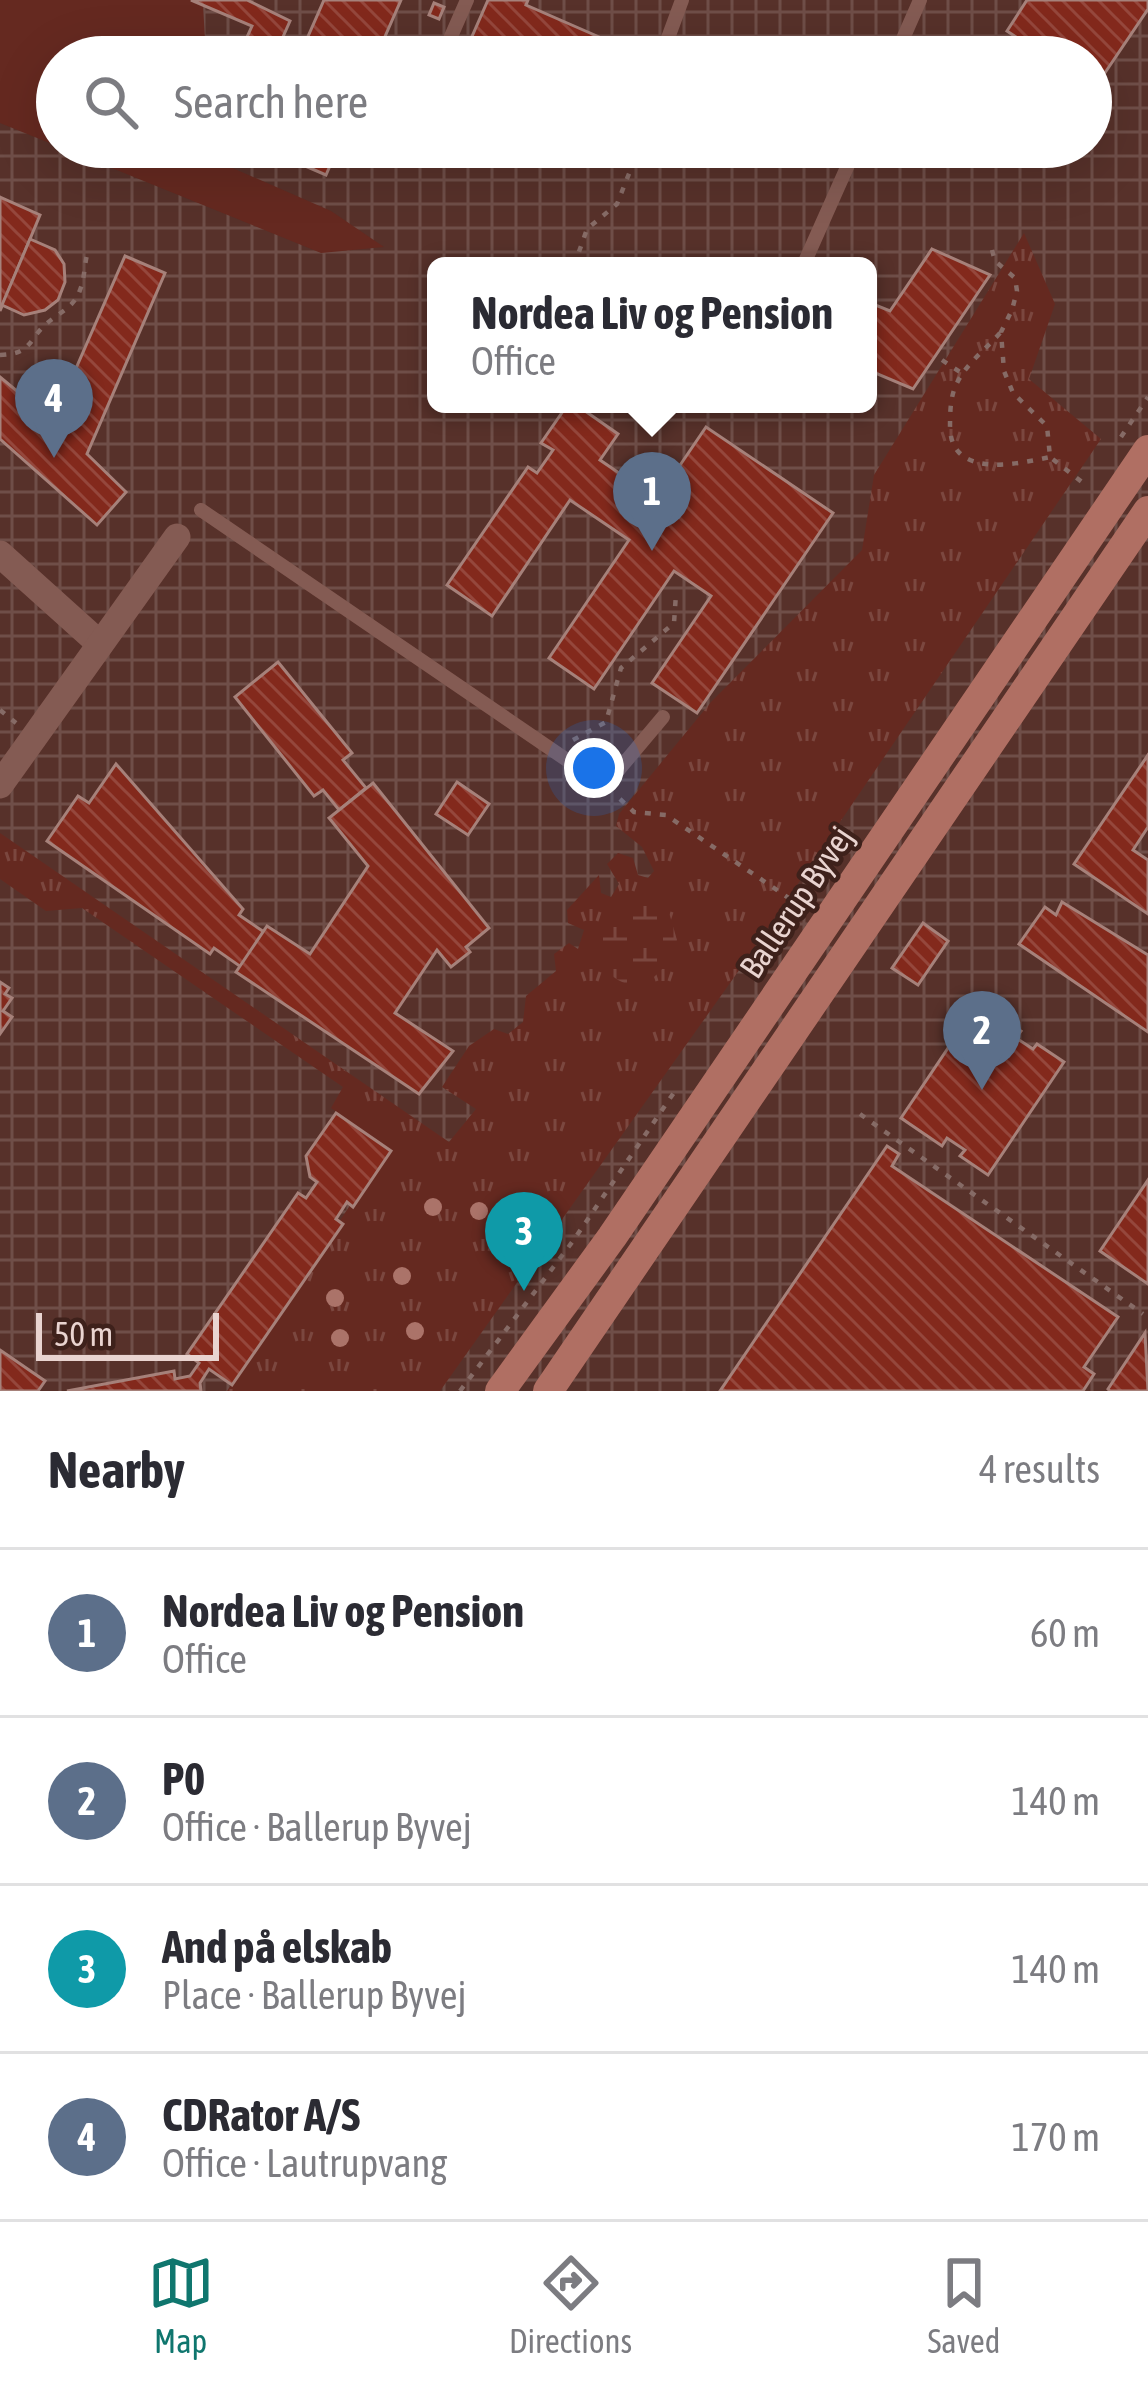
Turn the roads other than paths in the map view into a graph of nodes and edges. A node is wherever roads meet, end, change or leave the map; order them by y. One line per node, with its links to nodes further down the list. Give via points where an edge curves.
1 (467, 0): 4 (lane)
2 (682, 0): 5 (lane)
3 (920, 0): 6 (lane)
4 (451, 36)
5 (669, 36)
6 (904, 36)
7 (847, 168): 8 (lane)
8 (807, 257)
9 (1148, 450): 17 (main road, Ballerup Byvej)
10 (201, 510): 15 (lane, via 605,786)
11 (1148, 511): 18 (main road, Ballerup Byvej)
12 (177, 538): 14 (street)
13 (0, 554): 14 (street)
14 (100, 644): 16 (street)
15 (663, 717)
16 (0, 785)
17 (500, 1391)
18 (548, 1391)

